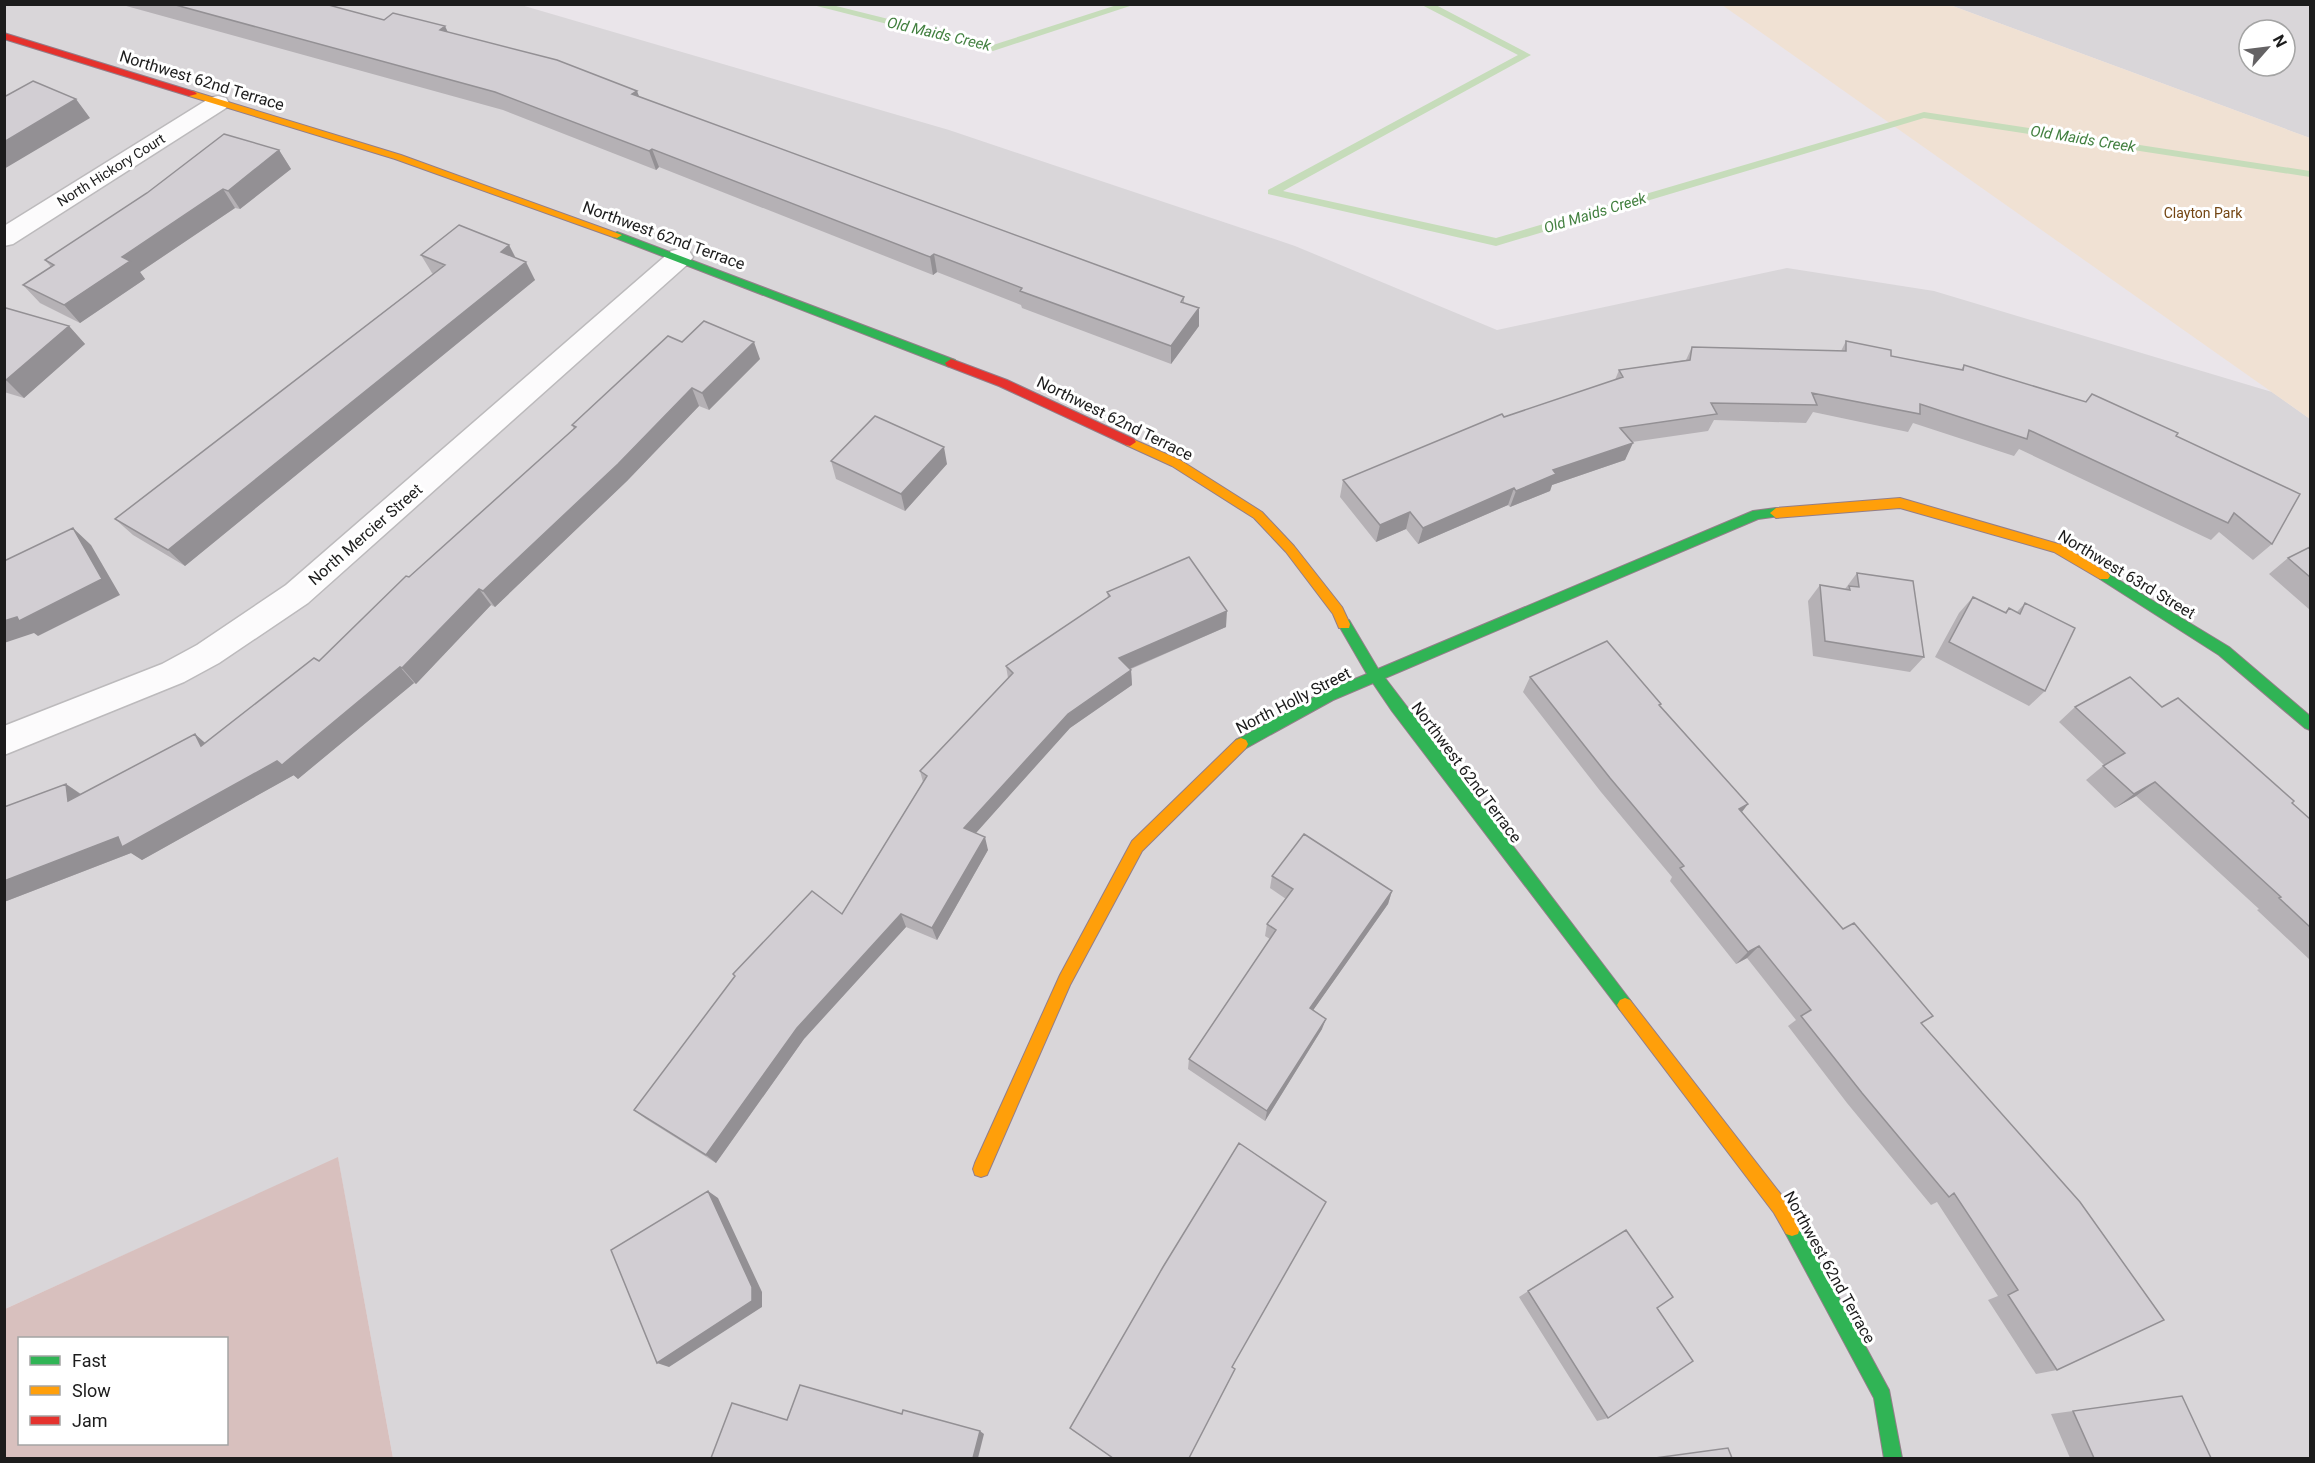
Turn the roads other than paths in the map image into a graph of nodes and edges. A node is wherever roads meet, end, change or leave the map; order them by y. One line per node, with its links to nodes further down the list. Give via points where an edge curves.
1 (4, 36): 2 (street, Northwest 62nd Terrace)
2 (218, 103): 3 (street, North Hickory Court); 4 (street, Northwest 62nd Terrace, via 398,157)
3 (4, 238)
4 (680, 257): 6 (street, Northwest 62nd Terrace, via 1003,383 1176,463 1258,515 1290,549 1338,611); 8 (street, North Mercier Street, via 297,594 173,673)
5 (1757, 514): 6 (street, North Holly Street); 7 (street, Northwest 63rd Street, via 1900,503 2058,548 2224,651)
6 (1375, 677): 9 (street, North Holly Street, via 1328,696 1241,744 1137,846 1065,980); 10 (street, Northwest 62nd Terrace, via 1780,1207 1883,1396)
7 (2310, 724)
8 (4, 741)
9 (981, 1169)
10 (1893, 1458)

